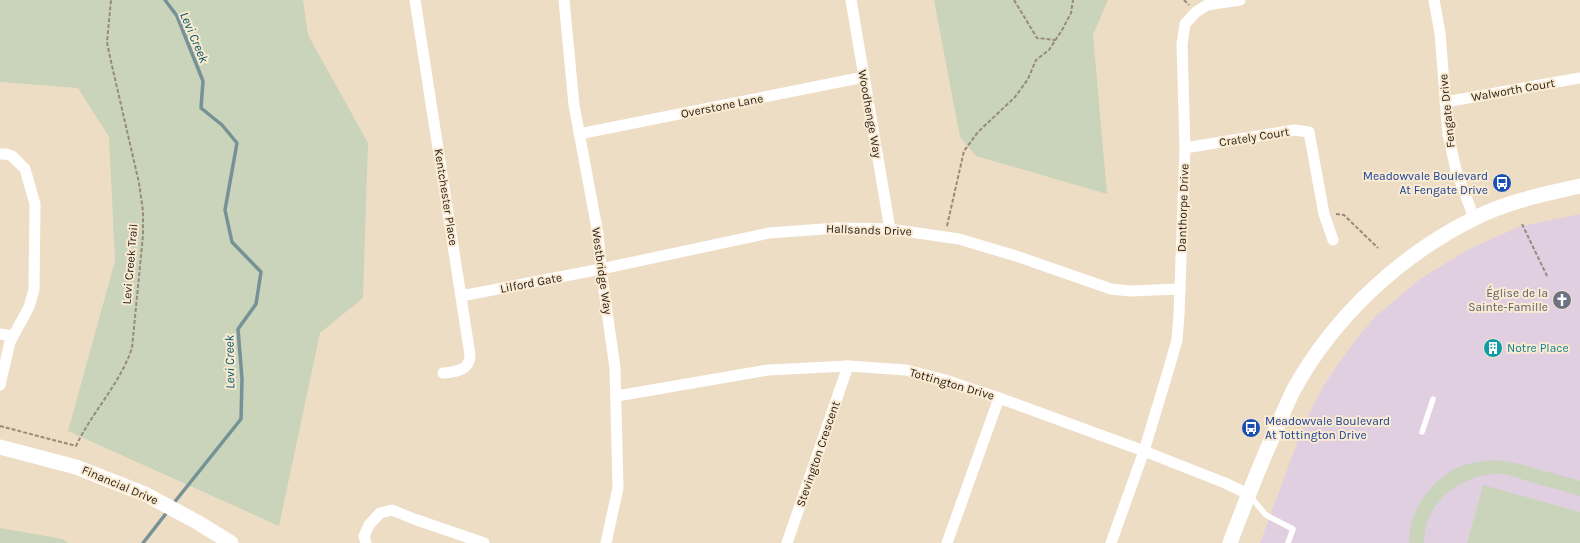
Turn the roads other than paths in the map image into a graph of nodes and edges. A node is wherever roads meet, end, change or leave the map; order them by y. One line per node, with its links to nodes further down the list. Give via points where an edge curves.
1 (415, 0): 18 (street, Kentchester Place)
2 (564, 0): 9 (street, Westbridge Way)
3 (851, 0): 6 (street, Woodhenge Way)
4 (1240, 0): 10 (street, Danthorpe Drive, via 1207,5 1185,24 1182,44)
5 (1434, 0): 8 (street, Fengate Drive, via 1440,33)
6 (864, 77): 9 (street, Overstone Lane); 14 (street, Woodhenge Way)
7 (1580, 78): 8 (street, Walworth Court)
8 (1446, 102): 13 (street, Fengate Drive, via 1448,134 1456,170)
9 (579, 134): 16 (street, Westbridge Way, via 598,234)
10 (1185, 148): 15 (street, Crately Court, via 1294,130 1309,132 1324,214); 17 (street, Danthorpe Drive)
11 (0, 154): 20 (street, via 12,156 25,169 35,204 34,290 29,307)
12 (1580, 186): 13 (main road, via 1531,198)
13 (1474, 218): 30 (main road, via 1446,233 1395,269 1332,333 1294,390 1256,470)
14 (890, 229): 16 (street, Hallsands Drive, via 837,228 769,233); 17 (street, Hallsands Drive, via 960,239 1111,289)
15 (1333, 240)
16 (601, 269): 18 (street, Lilford Gate); 24 (street, Westbridge Way)
17 (1180, 289): 29 (street, Danthorpe Drive, via 1177,340)
18 (461, 296): 22 (street, Kentchester Place, via 470,361 461,370)
19 (0, 334): 20 (street)
20 (12, 336): 23 (street)
21 (848, 366): 24 (street, Tottington Drive, via 768,370); 25 (street, Tottington Drive, via 916,372 942,378); 35 (street, Stevington Crescent)
22 (443, 374)
23 (0, 385)
24 (617, 396): 34 (street, Westbridge Way, via 618,488)
25 (999, 398): 29 (street, Tottington Drive); 36 (street)
26 (1433, 399): 27 (lane)
27 (1422, 432)
28 (0, 447): 31 (main road, Financial Drive, via 76,467 144,494)
29 (1144, 451): 30 (street, Tottington Drive); 37 (street, Danthorpe Drive)
30 (1248, 494): 38 (main road); 39 (lane, via 1266,515 1293,529)
31 (231, 543)
32 (366, 543): 33 (street, via 364,536 369,525 380,513 392,510)
33 (484, 543)
34 (606, 543)
35 (787, 543)
36 (947, 543)
37 (1111, 543)
38 (1230, 543)
39 (1288, 543)

